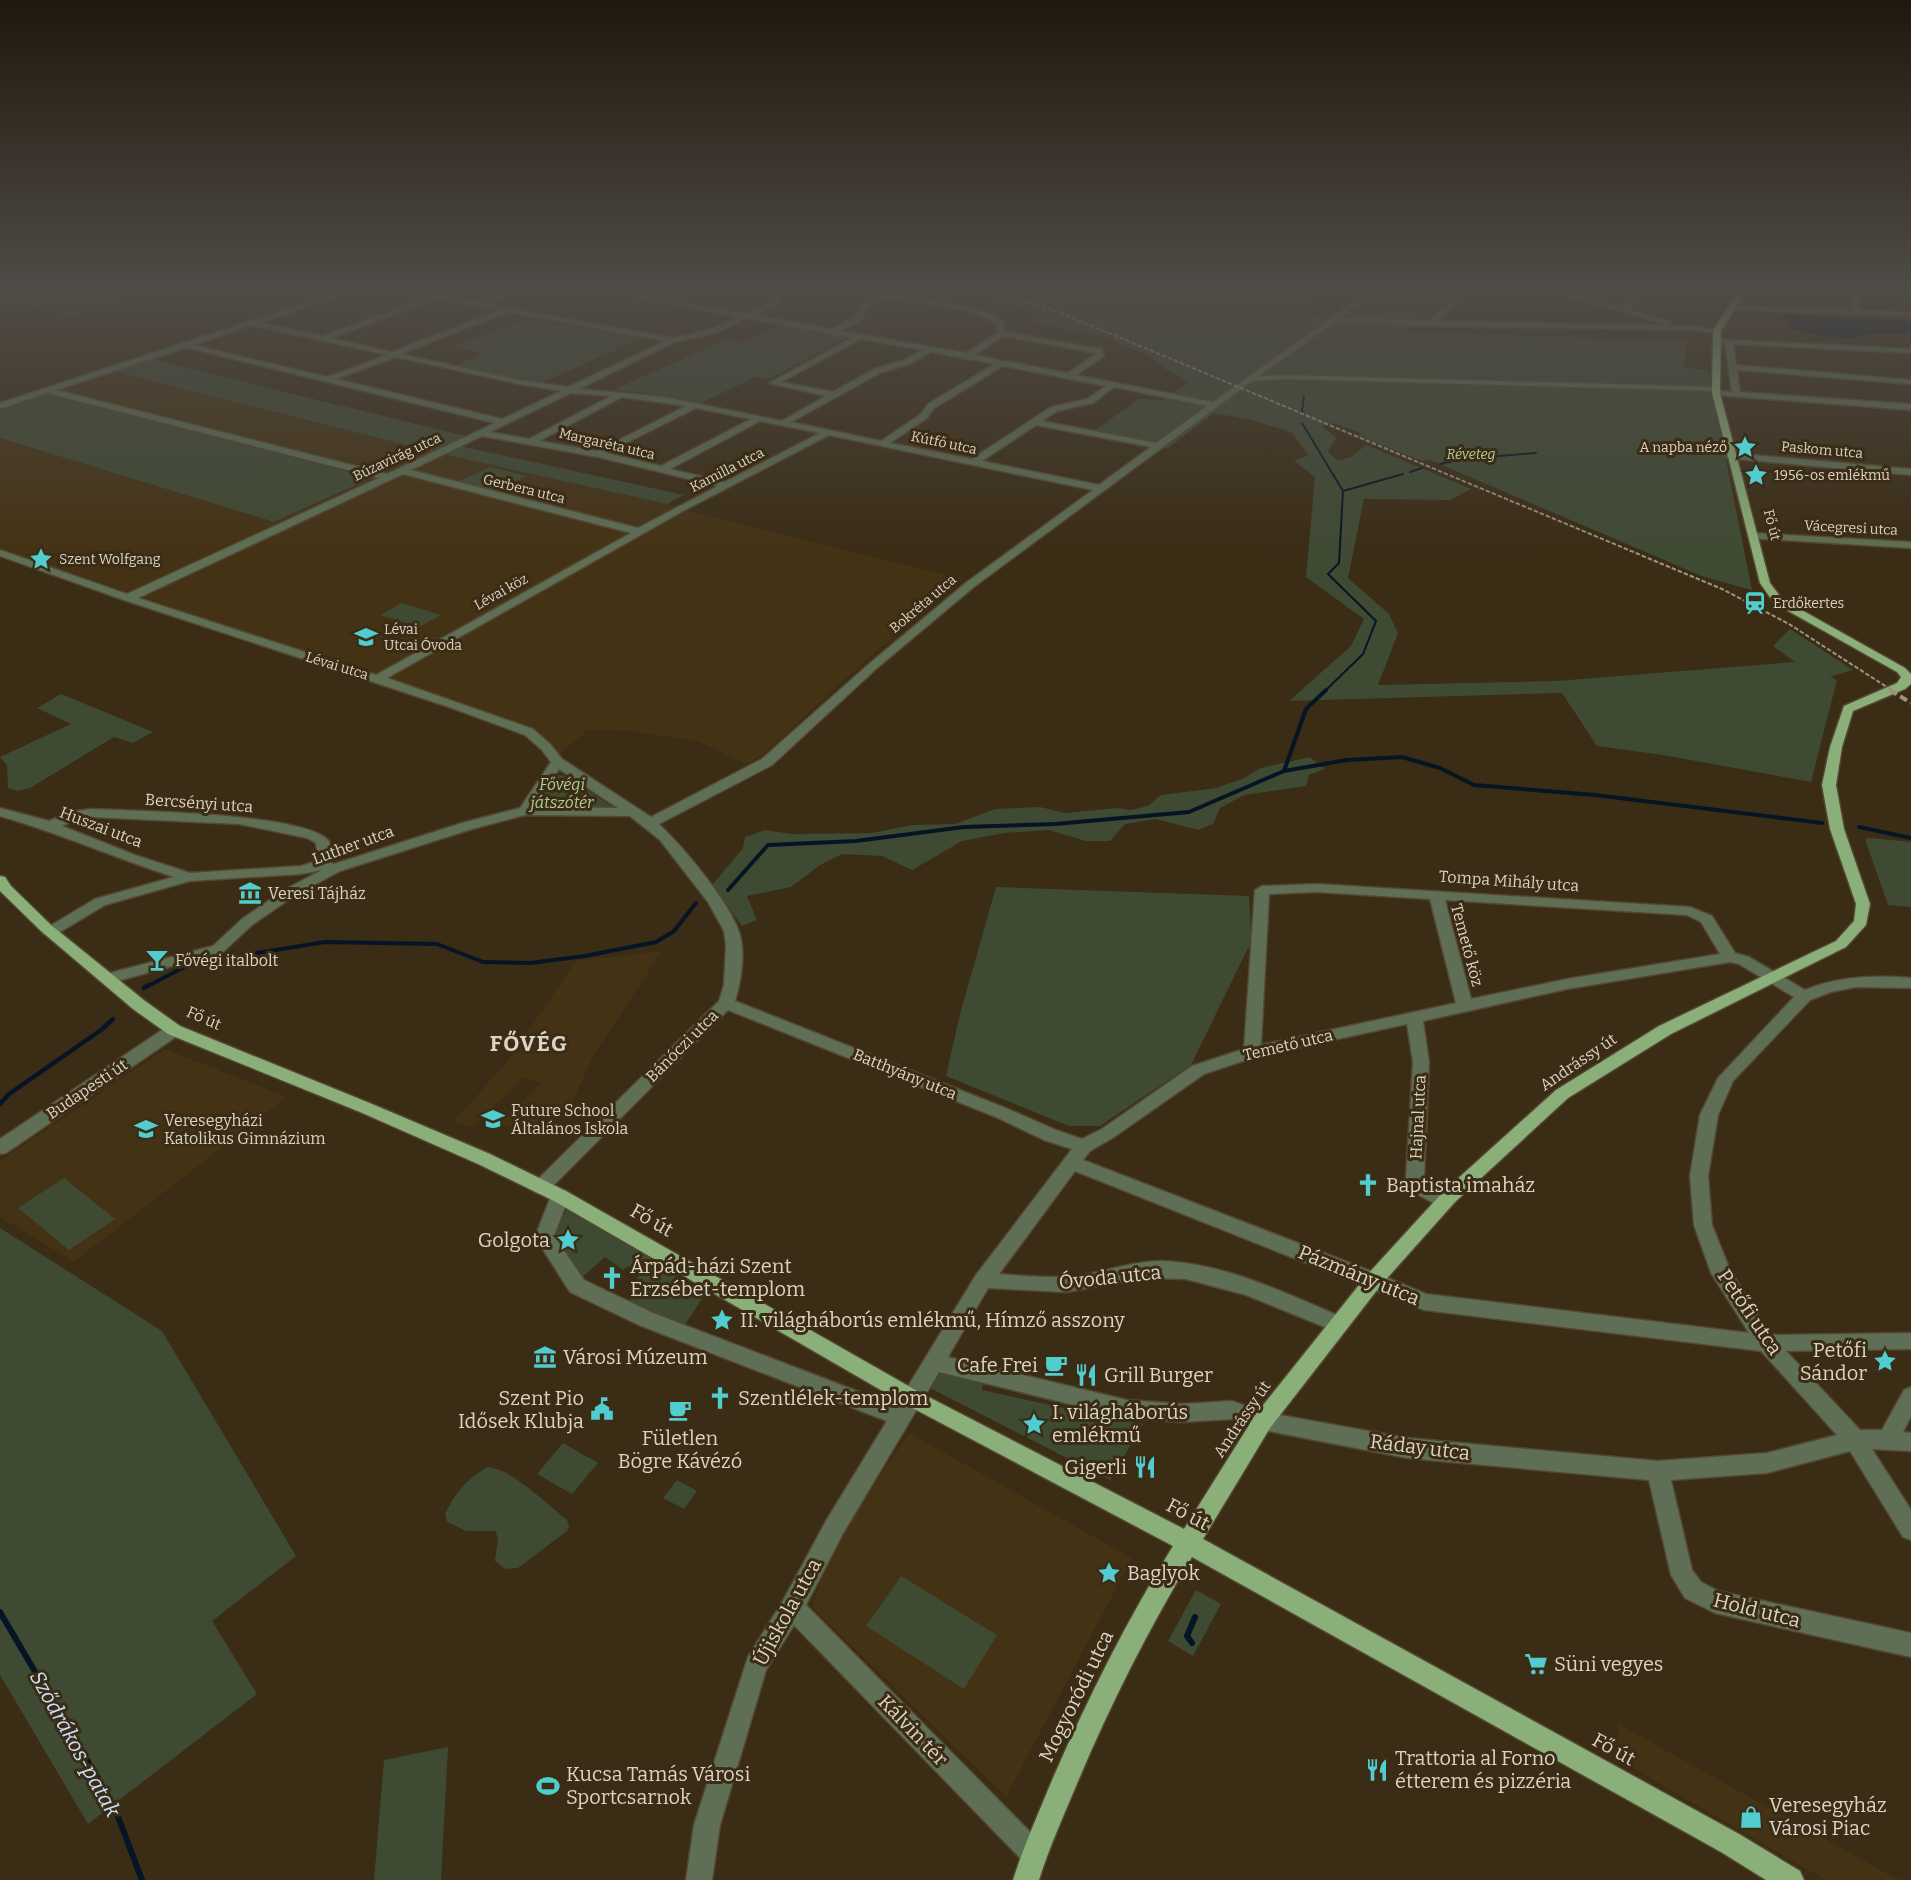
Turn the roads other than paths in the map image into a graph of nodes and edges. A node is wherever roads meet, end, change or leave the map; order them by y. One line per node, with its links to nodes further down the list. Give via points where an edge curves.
1 (86, 379): 18 (street)
2 (329, 379): 28 (street)
3 (505, 379): 17 (street, Kútfő utca)
4 (592, 379): 17 (street, Búzavirág utca)
5 (781, 379): 22 (street, via 773,383)
6 (863, 379): 22 (street)
7 (976, 379): 34 (street, via 931,406 924,416)
8 (1084, 379): 16 (street)
9 (1266, 379): 14 (street)
10 (1340, 379): 19 (street)
11 (1716, 379): 19 (main road, Fő út)
12 (1733, 379): 20 (street)
13 (1872, 379): 15 (street)
14 (1250, 380): 24 (street, Bokréta utca)
15 (1911, 382)
16 (1113, 384): 24 (street); 29 (street, via 1090,401 1054,409)
17 (569, 390): 21 (street, Kútfő utca); 28 (street, Búzavirág utca)
18 (48, 391): 25 (street); 42 (street)
19 (1716, 391): 20 (street); 37 (main road, Fő út)
20 (1736, 393): 26 (street)
21 (622, 394): 23 (street, Kútfő utca); 33 (street)
22 (833, 395): 30 (street)
23 (695, 405): 27 (street, Kútfő utca); 36 (street)
24 (1216, 405): 35 (street, Bokréta utca)
25 (0, 406)
26 (1911, 407)
27 (758, 418): 30 (street, Kútfő utca); 39 (street)
28 (503, 422): 31 (street, Búzavirág utca)
29 (1034, 422): 35 (street); 38 (street)
30 (784, 423): 32 (street, Kútfő utca)
31 (482, 433): 33 (street, Margaréta utca); 40 (street, Búzavirág utca)
32 (827, 433): 34 (street, Kútfő utca); 43 (street, Kamilla utca)
33 (532, 441): 36 (street, Margaréta utca)
34 (882, 444): 38 (street, Kútfő utca)
35 (1156, 446): 44 (street, Bokréta utca)
36 (598, 454): 39 (street, Margaréta utca)
37 (1730, 456): 41 (street, Paskom utca); 46 (main road, Fő út)
38 (974, 463): 44 (street, Kútfő utca)
39 (661, 470): 43 (street, Margaréta utca)
40 (402, 471): 42 (street, Búzavirág utca); 45 (street, Gerbera utca)
41 (1911, 472)
42 (386, 477): 49 (street, Búzavirág utca)
43 (726, 485): 45 (street, Kamilla utca)
44 (1098, 488): 57 (street, Bokréta utca, via 922,624 768,762)
45 (640, 532): 50 (street, Lévai köz)
46 (1753, 536): 47 (street, Vácegresi utca); 51 (main road, Fő út, via 1762,576 1774,598 1901,670)
47 (1911, 545)
48 (0, 553): 49 (street, Lévai utca)
49 (128, 598): 50 (street, Lévai utca)
50 (376, 678): 53 (street, Lévai utca, via 529,732)
51 (1909, 679): 52 (main road, Fő út)
52 (1890, 689): 67 (main road, Andrássy út, via 1848,709 1829,785 1837,829 1863,904 1861,922 1841,944)
53 (557, 762): 54 (street); 56 (street, Lévai utca)
54 (525, 811): 56 (street, Luther utca); 60 (street, Luther utca)
55 (0, 812): 58 (street, Huszai utca)
56 (637, 812): 57 (street, Lévai utca)
57 (650, 823): 71 (street, Bánóczi utca, via 666,837 715,901 731,931 732,985)
58 (50, 826): 59 (street, Bercsényi utca, via 91,813 239,820 311,835 322,842); 62 (street, Huszai utca)
59 (320, 865): 60 (street, Huszai utca); 61 (street, Huszai utca)
60 (335, 868): 61 (street, Luther utca)
61 (304, 876): 62 (street, Huszai utca); 68 (street, Luther utca, via 218,949)
62 (189, 877): 65 (street, Huszai utca, via 100,902)
63 (0, 880): 65 (main road, Fő út)
64 (1436, 894): 66 (street, Tompa Mihály utca, via 1690,911 1707,919); 72 (street, Temető köz); 75 (street, Tompa Mihály utca, via 1317,888 1262,890)
65 (50, 932): 68 (main road, Fő út)
66 (1730, 957): 67 (street, Temető utca); 72 (street, Temető utca, via 1634,971)
67 (1774, 976): 70 (street, Temető utca); 81 (main road, Andrássy út, via 1665,1030 1562,1094)
68 (107, 980): 74 (main road, Fő út)
69 (1911, 983): 70 (street, via 1864,982)
70 (1811, 993): 86 (street, Petőfi utca, via 1726,1078 1709,1115 1699,1176 1702,1226 1721,1273)
71 (726, 1003): 76 (street, Batthyány utca); 79 (street, Bánóczi utca)
72 (1465, 1005): 73 (street, Temető utca)
73 (1414, 1017): 75 (street, Temető utca); 81 (street, Hajnal utca, via 1421,1062 1415,1178 1426,1191)
74 (174, 1030): 77 (street, Budapesti út); 79 (main road, Fő út, via 366,1108)
75 (1252, 1052): 76 (street, Temető utca, via 1198,1070)
76 (1084, 1146): 78 (street, Temető utca)
77 (0, 1148)
78 (1072, 1163): 82 (street, Temető utca); 83 (street, Pázmány utca)
79 (541, 1187): 80 (main road, Fő út)
80 (560, 1196): 89 (main road, Fő út); 90 (street, via 544,1237 578,1286 646,1318)
81 (1444, 1202): 83 (main road, Andrássy út)
82 (983, 1280): 84 (street, Óvoda utca, via 1036,1285 1076,1283 1163,1269 1258,1291); 87 (street, Temető utca)
83 (1374, 1280): 84 (main road, Andrássy út); 86 (street, Pázmány utca, via 1424,1302)
84 (1337, 1324): 91 (main road, Andrássy út)
85 (1911, 1341): 86 (street, Pázmány utca)
86 (1766, 1343): 93 (street, Petőfi utca)
87 (933, 1362): 89 (street, Temető utca); 91 (street, Ráday utca, via 1126,1409 1182,1413 1232,1410)
88 (1911, 1395): 92 (street)
89 (912, 1398): 90 (street, Újiskola utca); 97 (main road, Fő út)
90 (902, 1418): 98 (street, Újiskola utca, via 834,1528)
91 (1263, 1421): 95 (street, Ráday utca, via 1407,1448); 97 (main road, Andrássy út)
92 (1888, 1439): 93 (street, Ráday utca); 94 (street, Ráday utca)
93 (1856, 1440): 95 (street, Ráday utca, via 1767,1463); 96 (street, Petőfi utca)
94 (1911, 1442)
95 (1658, 1470): 99 (street, Hold utca, via 1682,1575 1693,1590 1715,1602)
96 (1911, 1530)
97 (1189, 1543): 100 (main road, Mogyoródi utca, via 1117,1667); 103 (main road, Fő út)
98 (792, 1607): 100 (street, Kálvin tér); 101 (street, Újiskola utca, via 756,1665 707,1825)
99 (1911, 1645)
100 (1034, 1854): 102 (main road, Mogyoródi utca)
101 (699, 1880)
102 (1026, 1880)
103 (1791, 1880)

